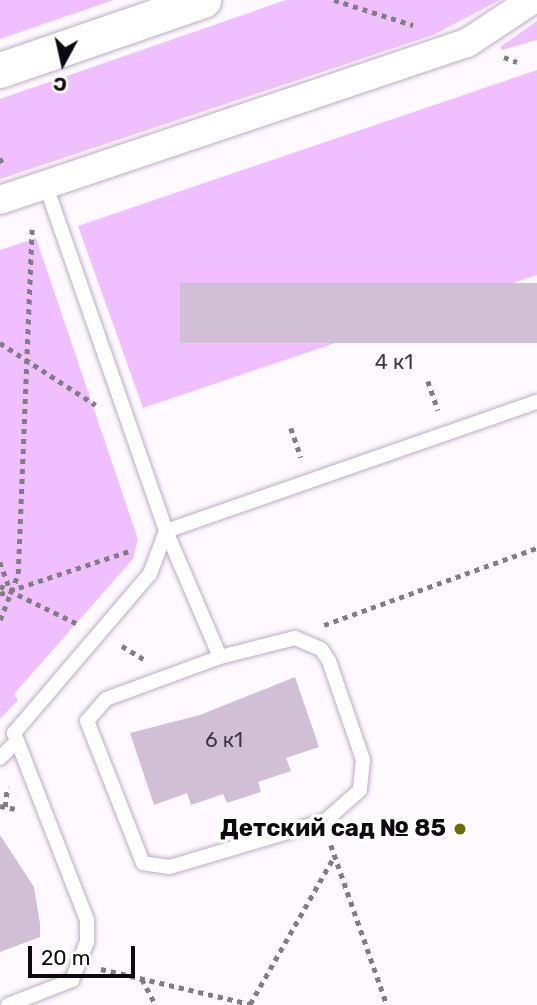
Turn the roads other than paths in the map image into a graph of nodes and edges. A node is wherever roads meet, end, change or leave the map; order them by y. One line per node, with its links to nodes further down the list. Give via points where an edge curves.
1 (203, 0): 3 (street)
2 (532, 0): 4 (street, via 467,43)
3 (0, 69)
4 (46, 186): 5 (street); 7 (lane)
5 (0, 200)
6 (537, 402): 7 (lane)
7 (166, 531): 8 (lane); 9 (lane, via 150,574 25,717)
8 (219, 657): 8 (lane, via 106,699 87,721 135,856 170,867 326,821 360,790 365,768 329,661 311,642 281,639)
9 (13, 744): 10 (lane); 11 (lane, via 87,920 83,964 72,981)
10 (0, 758)
11 (8, 1005)

